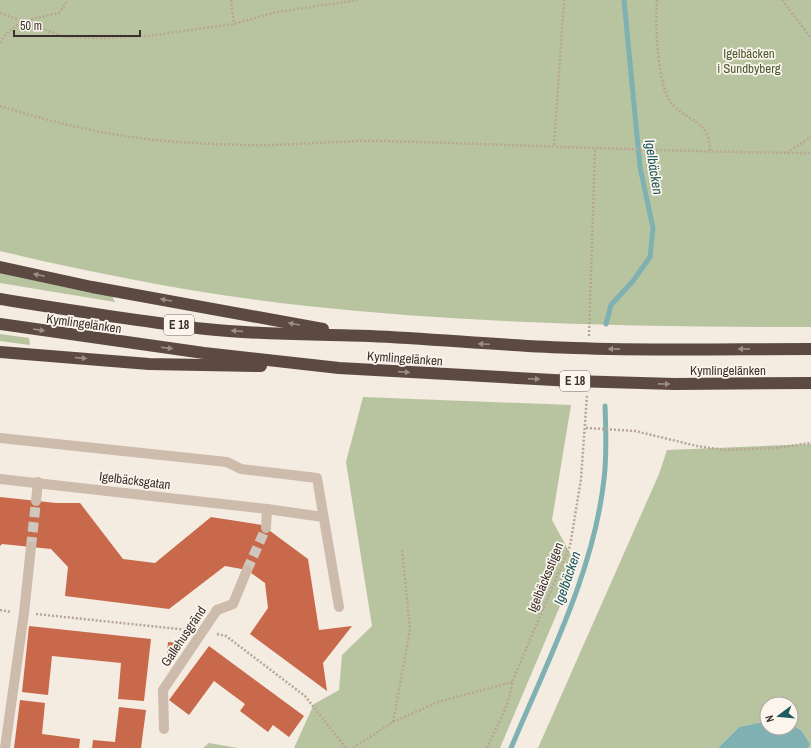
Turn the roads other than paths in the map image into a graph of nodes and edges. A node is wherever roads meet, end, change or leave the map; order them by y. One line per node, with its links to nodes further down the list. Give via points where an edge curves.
1 (0, 267): 4 (highway, one-way to 1, via 92,287)
2 (0, 299): 4 (highway, Kymlingelänken / E 18, one-way to 2, via 208,329)
3 (0, 324): 7 (highway, Kymlingelänken / E 18, one-way to 7, via 167,348)
4 (364, 336): 5 (highway, Kymlingelänken / E 18, one-way to 4, via 573,348)
5 (811, 349)
6 (0, 352): 7 (highway, one-way to 7, via 148,364)
7 (339, 368): 8 (highway, Kymlingelänken / E 18, one-way to 8, via 580,381)
8 (811, 383)
9 (0, 438): 14 (street, via 227,462 241,469 317,478)
10 (0, 479): 11 (street, Igelbäcksgatan)
11 (38, 482): 12 (street); 13 (street, Igelbäcksgatan)
12 (36, 501)
13 (267, 509): 14 (street, Igelbäcksgatan); 15 (street)
14 (323, 517): 18 (street)
15 (266, 528)
16 (31, 547): 20 (street)
17 (248, 570): 19 (street, Gallehusgränd, via 233,604 217,610 163,690)
18 (339, 607)
19 (164, 729)
20 (5, 748)

